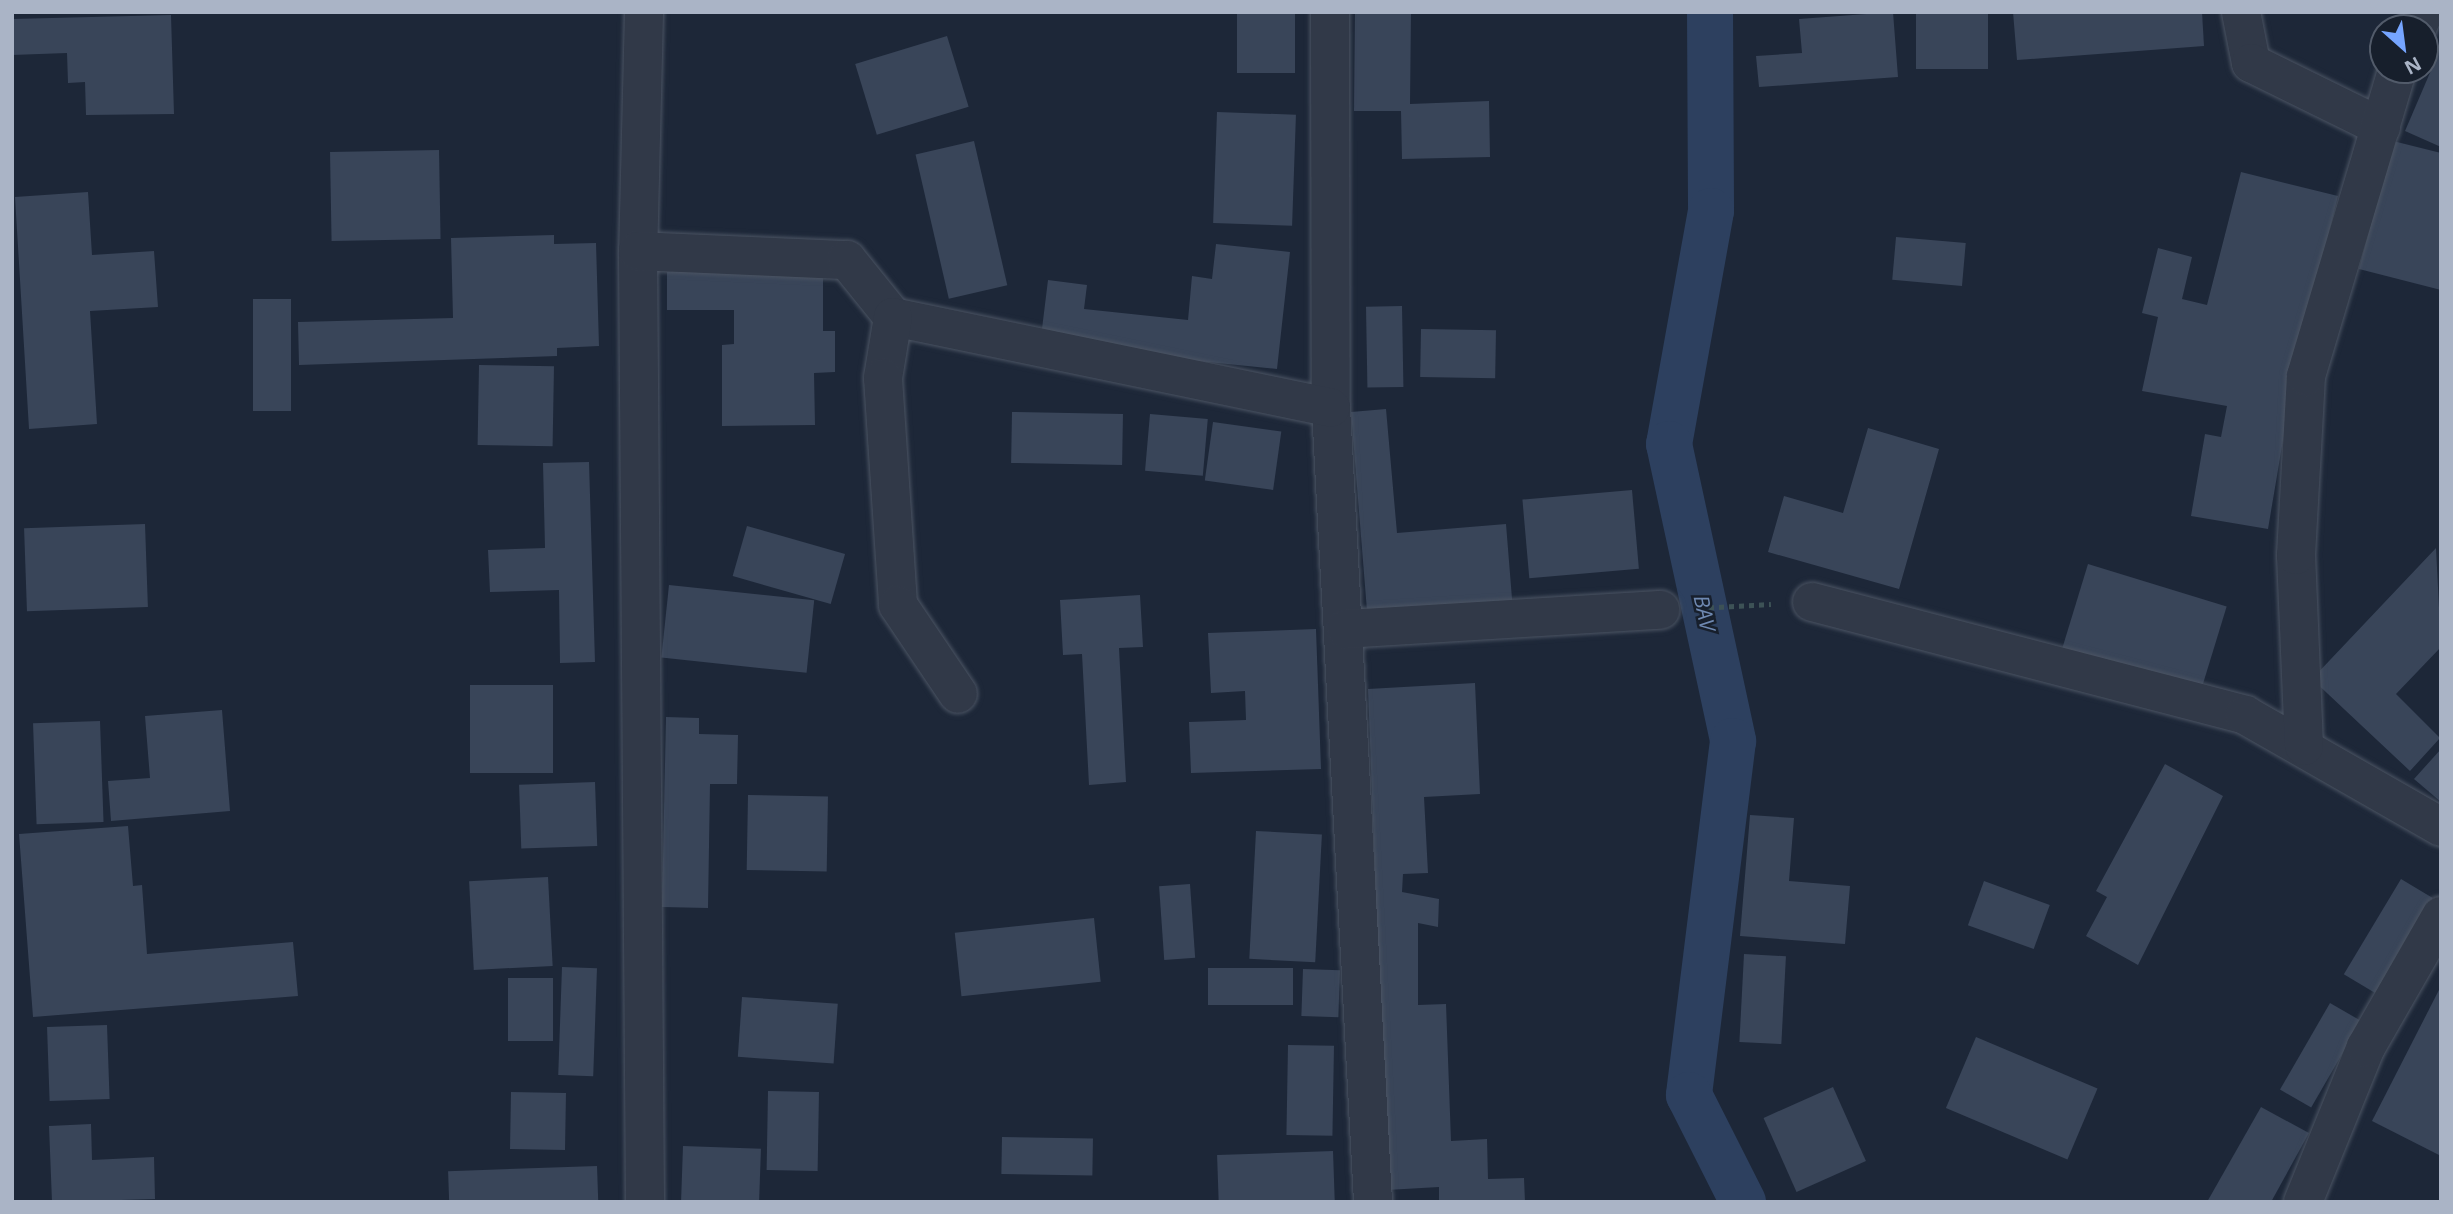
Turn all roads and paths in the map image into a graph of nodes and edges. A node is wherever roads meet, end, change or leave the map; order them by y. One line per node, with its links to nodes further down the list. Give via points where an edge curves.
1 (644, 12): 6 (street)
2 (1330, 12): 8 (street)
3 (2241, 12): 5 (street, via 2251,63)
4 (2393, 84): 5 (street)
5 (2381, 127): 13 (street, via 2306,376 2296,555)
6 (638, 251): 7 (street, via 847,260); 16 (street)
7 (893, 317): 8 (street); 12 (street, via 883,378 898,606)
8 (1331, 408): 11 (street)
9 (1812, 602): 10 (path); 13 (street, via 2245,715)
10 (1660, 610): 11 (street)
11 (1346, 629): 17 (street)
12 (958, 694)
13 (2304, 746): 14 (street)
14 (2441, 827)
15 (2441, 916): 18 (street, via 2366,1047)
16 (645, 1202)
17 (1373, 1202)
18 (2303, 1202)

